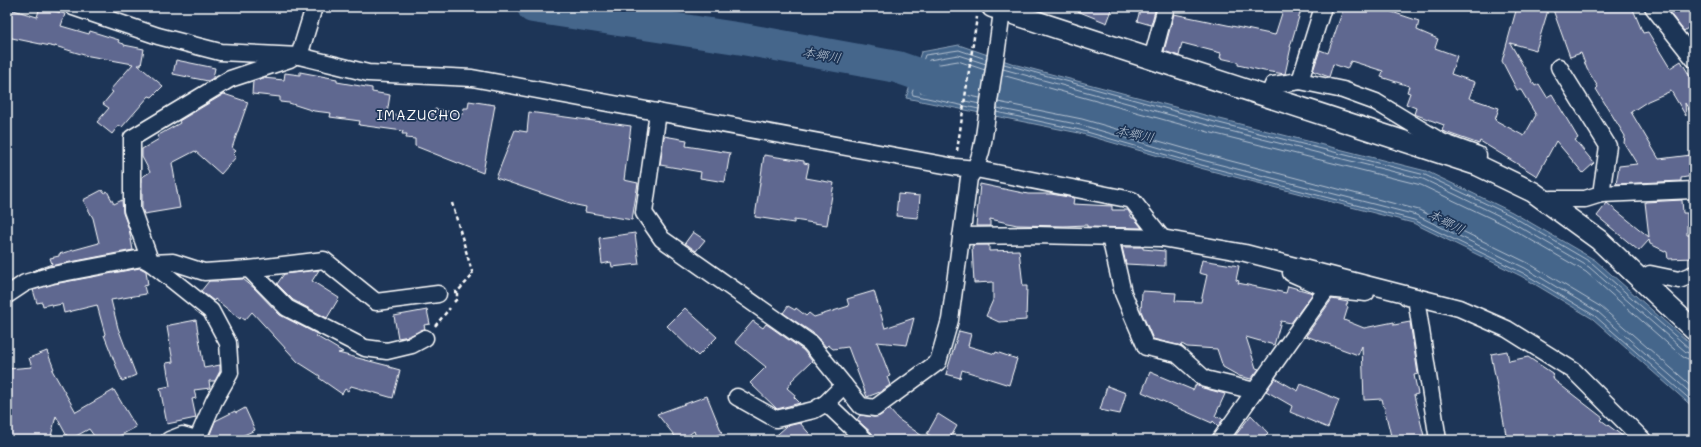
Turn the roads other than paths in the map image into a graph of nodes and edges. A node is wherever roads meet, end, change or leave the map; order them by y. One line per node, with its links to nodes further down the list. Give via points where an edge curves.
1 (73, 7): 7 (street, via 158,36 220,52)
2 (314, 7): 7 (street)
3 (1166, 7): 8 (street)
4 (1323, 7): 11 (street)
5 (1653, 7): 9 (street)
6 (994, 10): 8 (street); 15 (street, via 998,46)
7 (299, 56): 13 (street, via 368,73 472,78); 23 (street, via 230,79 132,138 132,210)
8 (1152, 59): 12 (street)
9 (1694, 59)
10 (1559, 67): 17 (street, via 1608,146)
11 (1300, 81): 12 (street, via 1273,85); 14 (street, via 1343,90 1376,102 1442,142 1478,155)
12 (1268, 97): 14 (street)
13 (658, 112): 15 (street); 33 (street, via 644,213 662,239 810,343)
14 (1478, 164): 18 (street, via 1533,192)
15 (976, 169): 19 (street, via 969,178); 21 (street, via 1132,200)
16 (1694, 190): 17 (street)
17 (1601, 194): 18 (street, via 1585,199 1552,199)
18 (1550, 204): 26 (street, via 1599,240)
19 (961, 236): 20 (street); 33 (street, via 950,320 938,362 875,408 861,406)
20 (1110, 237): 21 (street); 34 (street, via 1123,293 1146,346 1177,354 1205,379)
21 (1162, 238): 22 (street)
22 (1246, 253): 27 (street); 30 (street)
23 (151, 263): 24 (street, via 173,262 204,272); 29 (street, via 142,258 52,275 25,283); 37 (street, via 211,311 228,343 230,373)
24 (249, 269): 28 (street, via 324,260 376,302); 32 (street, via 287,308 365,348 387,351 412,345)
25 (1694, 274): 26 (street, via 1679,280 1650,274)
26 (1641, 280): 31 (street)
27 (1327, 289): 30 (street); 34 (street)
28 (438, 294)
29 (7, 296)
30 (1416, 298): 41 (street); 42 (street, via 1459,308 1507,329 1574,370)
31 (1694, 330)
32 (425, 338)
33 (844, 385): 36 (street)
34 (1255, 391): 40 (street)
35 (737, 397): 36 (street, via 776,419 814,410)
36 (826, 403): 39 (street)
37 (196, 439): 38 (street, via 182,435)
38 (169, 440)
39 (865, 440)
40 (1220, 440)
41 (1438, 440)
42 (1643, 440)

